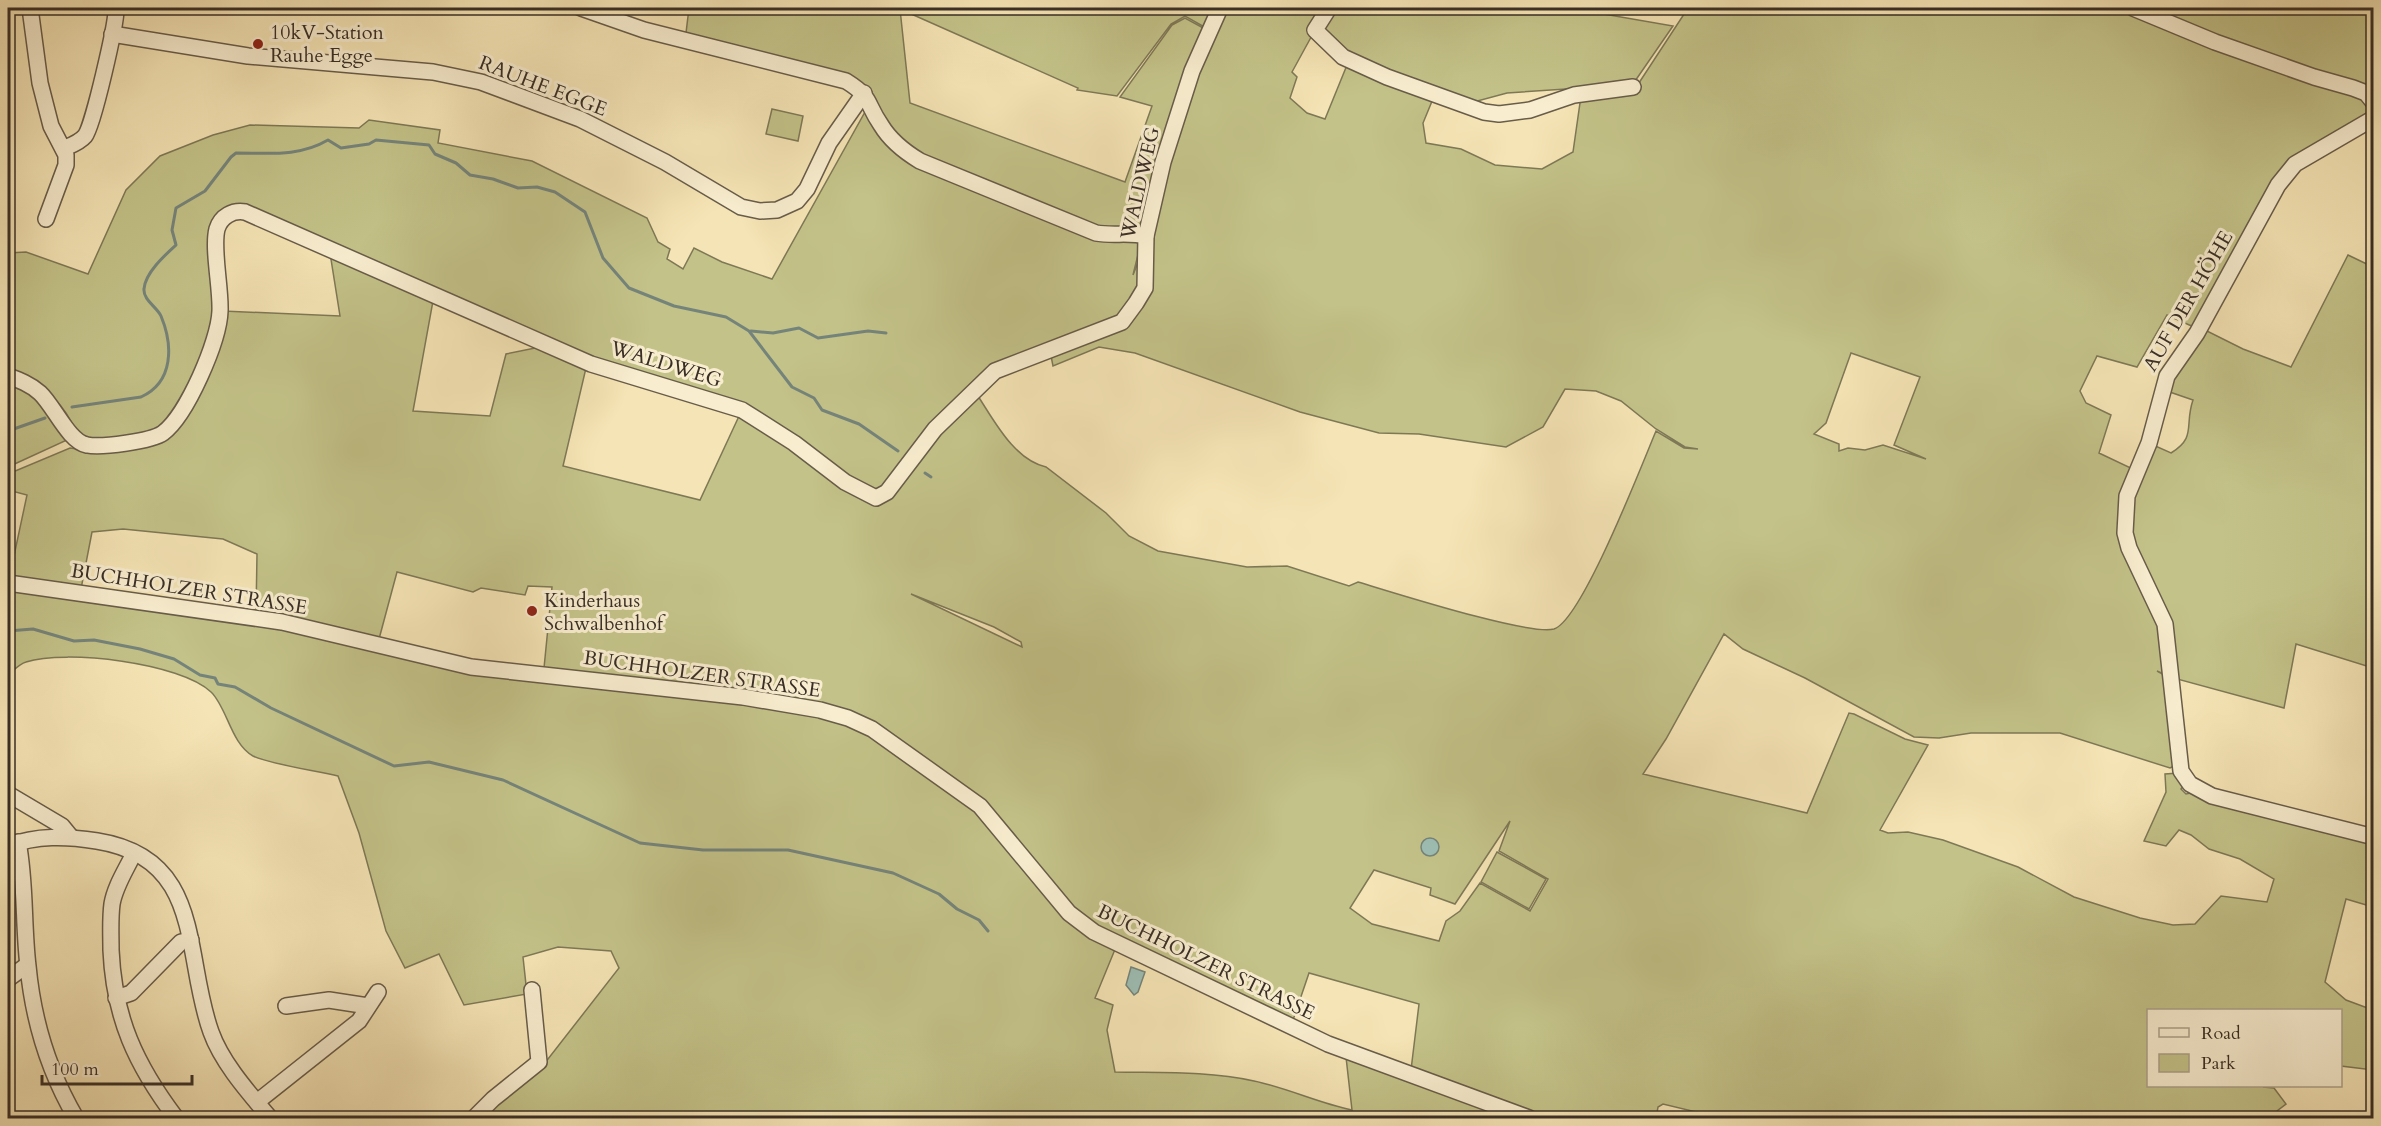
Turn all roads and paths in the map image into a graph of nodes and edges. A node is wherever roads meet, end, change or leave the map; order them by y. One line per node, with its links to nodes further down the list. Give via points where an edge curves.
1 (30, 8): 12 (street, via 42,91 51,126)
2 (116, 8): 7 (street)
3 (581, 8): 9 (street, via 644,30 846,81)
4 (1220, 8): 14 (street, WALDWEG, via 1192,71 1163,162)
5 (1329, 8): 8 (street, via 1315,30 1343,57 1476,110 1498,114 1530,110 1574,95)
6 (2133, 8): 10 (street, via 2215,42 2366,93)
7 (112, 34): 9 (street, RAUHE EGGE, via 248,56 433,72 481,82 580,119 741,207 760,211 777,210 797,201 807,189 829,142); 12 (street, via 89,129 79,141)
8 (1633, 87)
9 (864, 93): 14 (street, via 881,126 920,161 1096,233)
10 (2373, 103)
11 (2373, 118): 19 (street, AUF DER HÖHE, via 2295,164 2278,185 2197,333 2167,376 2149,443 2127,496 2125,515 2129,548 2165,624 2181,771 2190,784 2239,804)
12 (65, 147): 13 (street, via 66,165)
13 (46, 219)
14 (1146, 236): 15 (street, WALDWEG, via 1145,288 1122,322 995,371 935,429 887,492 876,498 845,482 788,438 742,411 591,364 238,211 223,218 216,232 220,312 214,345 182,409 163,433 145,440 87,445 75,441 59,414 39,392)
15 (8, 376)
16 (8, 584): 37 (street, BUCHHOLZER STRASSE, via 282,622 471,668 743,697 848,718 872,729 980,806 1069,913 1094,932 1328,1044)
17 (8, 794): 18 (street, via 62,826)
18 (71, 837): 20 (street); 21 (street)
19 (2373, 837)
20 (13, 844): 23 (street, via 24,885)
21 (134, 853): 22 (street, via 163,874 179,897); 27 (street, via 112,903)
22 (191, 940): 27 (street, via 181,942 165,956 131,993); 32 (street, via 199,998 212,1035)
23 (27, 965): 24 (street); 33 (street, via 36,1019 50,1064)
24 (8, 979)
25 (532, 990): 36 (street, via 539,1062)
26 (378, 992): 30 (street)
27 (116, 998): 34 (street, via 128,1039 142,1068)
28 (342, 1002): 29 (street, via 310,1001); 30 (street); 31 (street)
29 (286, 1006)
30 (368, 1006): 31 (street)
31 (349, 1029): 32 (street)
32 (256, 1102): 35 (street)
33 (76, 1119)
34 (176, 1119)
35 (270, 1119)
36 (474, 1119)
37 (1529, 1119)

